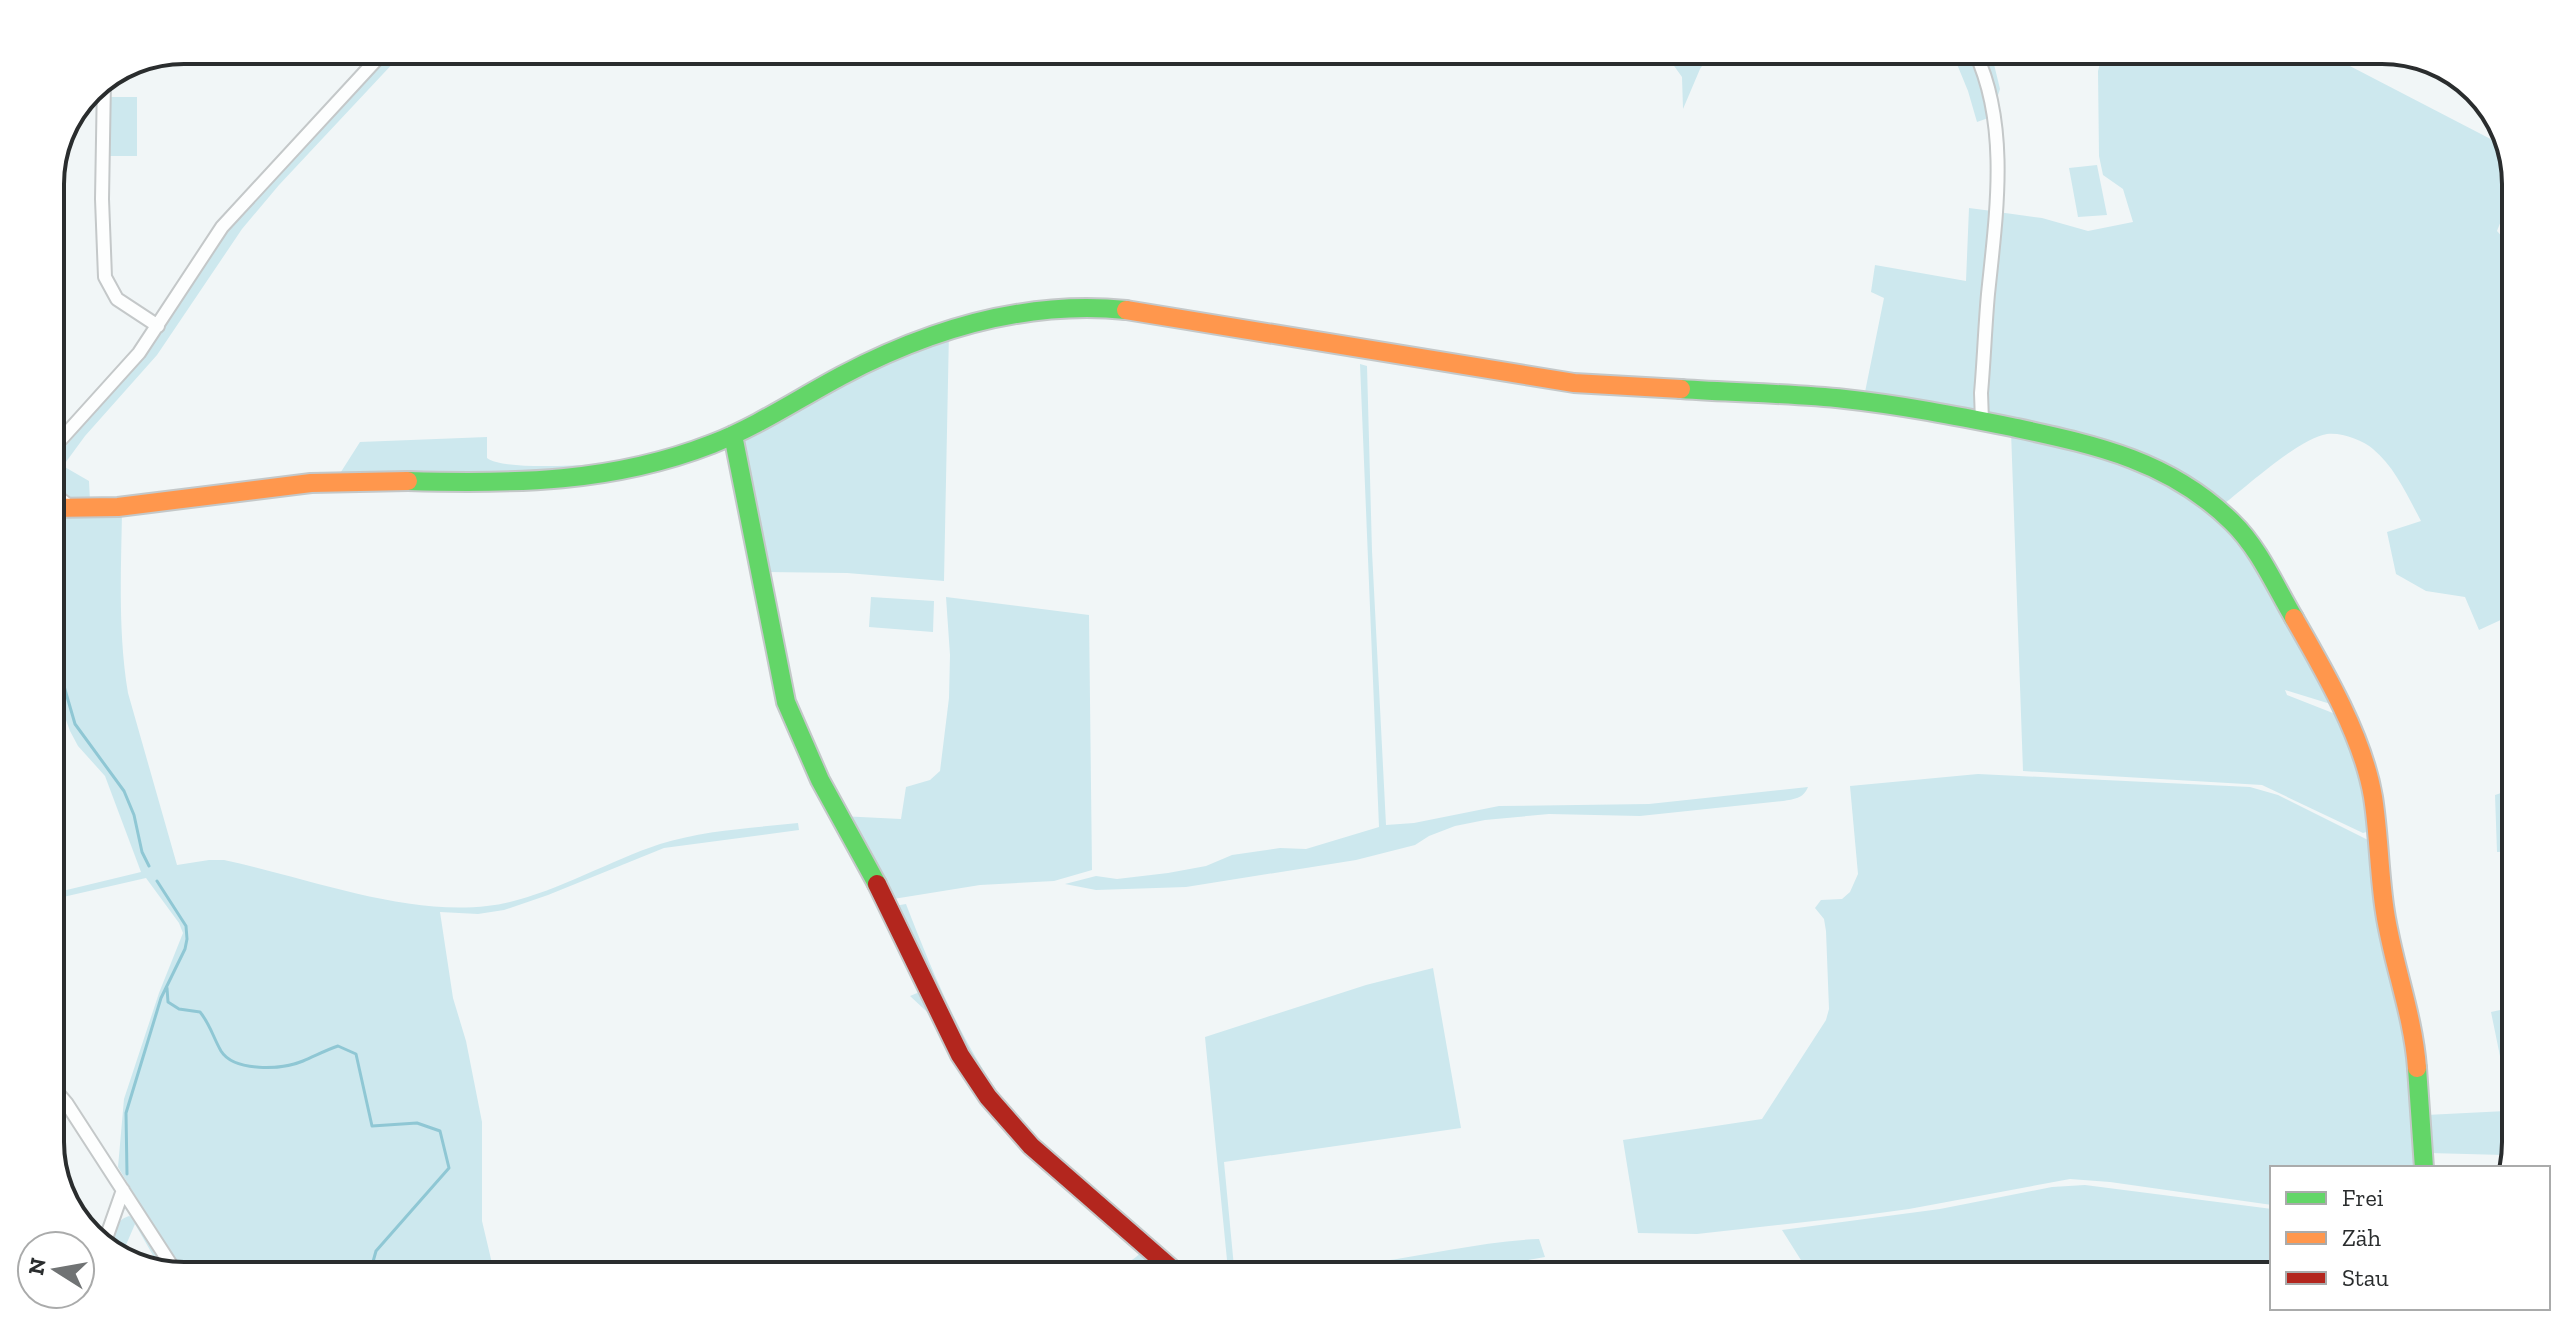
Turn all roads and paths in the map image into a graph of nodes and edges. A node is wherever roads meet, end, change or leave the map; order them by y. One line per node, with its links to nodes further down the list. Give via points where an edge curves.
1 (372, 64): 4 (street, via 222,227)
2 (1979, 64): 5 (street, via 1994,118 1997,193)
3 (104, 95): 4 (street, via 105,277 117,299)
4 (158, 326): 7 (street)
5 (1982, 421): 6 (street, via 1845,399 1574,383 1109,307 969,322 864,364); 12 (street, via 2099,446 2162,471 2231,521 2262,561 2334,688 2369,777 2385,913 2412,1029)
6 (733, 435): 10 (street, via 657,462 575,479 331,482 93,510); 16 (street, via 786,702 960,1055 1031,1146)
7 (64, 436)
8 (64, 502): 10 (street)
9 (64, 508): 10 (street)
10 (72, 508)
11 (64, 1100): 13 (street)
12 (2424, 1166)
13 (123, 1190): 14 (street); 15 (street)
14 (107, 1234)
15 (169, 1261)
16 (1164, 1262)

